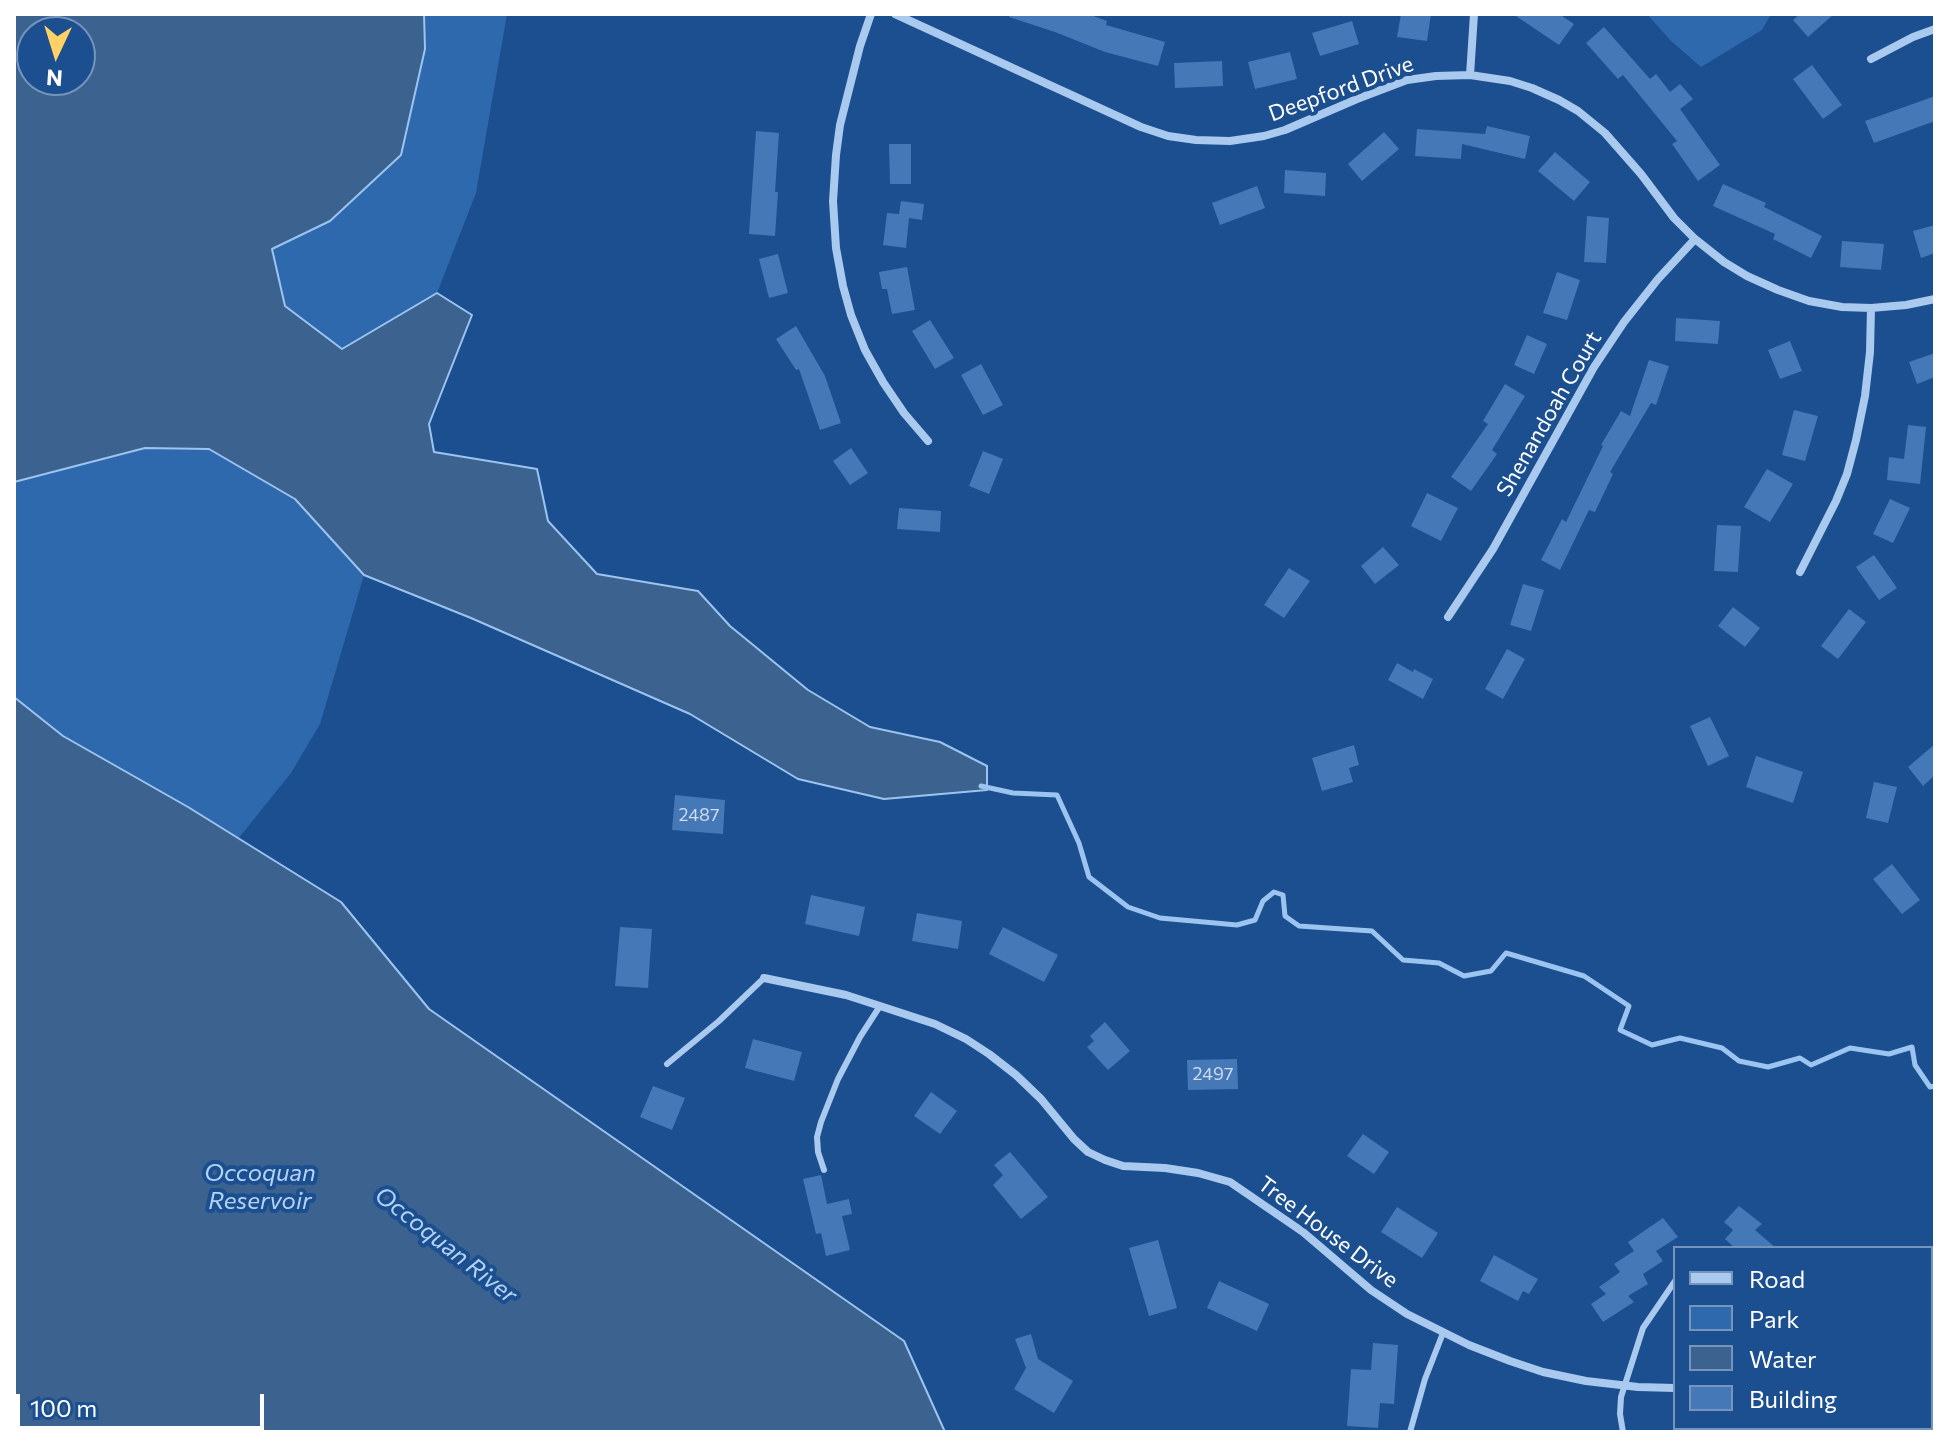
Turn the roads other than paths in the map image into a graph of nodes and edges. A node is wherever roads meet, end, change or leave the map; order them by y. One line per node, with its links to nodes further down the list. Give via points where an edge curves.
1 (871, 14): 10 (street, via 840,125 833,201 836,248 865,350)
2 (895, 14): 6 (street, Deepford Drive, via 1141,127 1196,140 1264,136 1407,80)
3 (1474, 14): 6 (street)
4 (1935, 29): 5 (street)
5 (1871, 59)
6 (1470, 75): 7 (street, Deepford Drive, via 1532,88 1578,111 1605,133)
7 (1695, 239): 9 (street, Deepford Drive, via 1724,262 1778,290 1809,301); 12 (street, Shenandoah Court, via 1624,322 1594,367 1493,549)
8 (1935, 299): 9 (street, Deepford Drive)
9 (1871, 308): 11 (street, via 1865,396 1853,451 1836,501)
10 (928, 441)
11 (1800, 572)
12 (1448, 617)
13 (764, 978): 14 (street, Tree House Drive); 15 (lane)
14 (880, 1006): 16 (lane, via 838,1079 821,1122 817,1137); 18 (street, Tree House Drive, via 935,1024 989,1054 1041,1099 1088,1152 1123,1166 1187,1171 1230,1182 1303,1232 1371,1290)
15 (667, 1064)
16 (824, 1170)
17 (1673, 1284): 19 (lane, via 1643,1328)
18 (1443, 1333): 19 (street, Tree House Drive, via 1543,1372); 21 (lane)
19 (1624, 1386): 20 (street, Tree House Drive); 22 (lane)
20 (1673, 1388)
21 (1410, 1432)
22 (1623, 1432)

